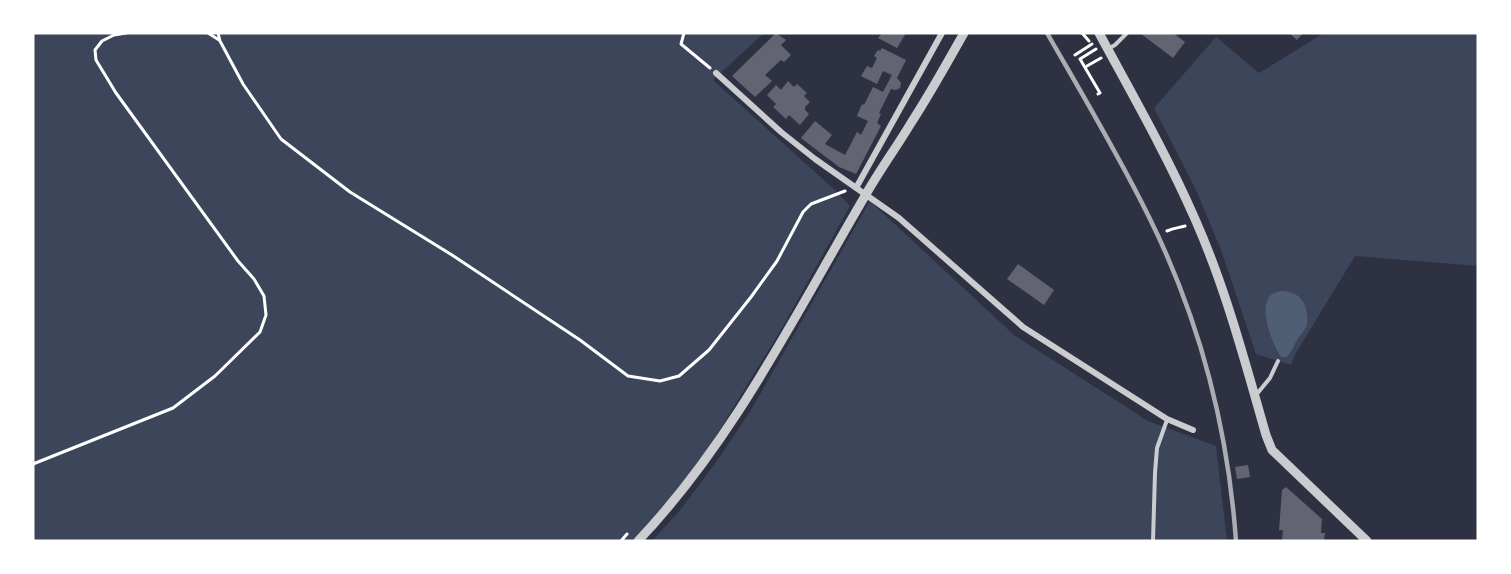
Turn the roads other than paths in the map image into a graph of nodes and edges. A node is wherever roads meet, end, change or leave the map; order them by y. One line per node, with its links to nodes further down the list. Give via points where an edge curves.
1 (942, 33): 7 (street)
2 (964, 33): 8 (street)
3 (1099, 33): 5 (street)
4 (1127, 33): 5 (lane)
5 (1105, 53): 10 (street, via 1196,219 1220,280)
6 (716, 73): 7 (street, via 781,132)
7 (856, 188): 8 (street)
8 (866, 194): 11 (street, via 899,218 1023,327); 13 (street, via 713,449)
9 (1278, 361): 10 (lane)
10 (1255, 396): 15 (street, via 1272,450)
11 (1167, 419): 12 (street); 14 (lane, via 1157,448)
12 (1193, 430)
13 (638, 541)
14 (1153, 541)
15 (1366, 541)

